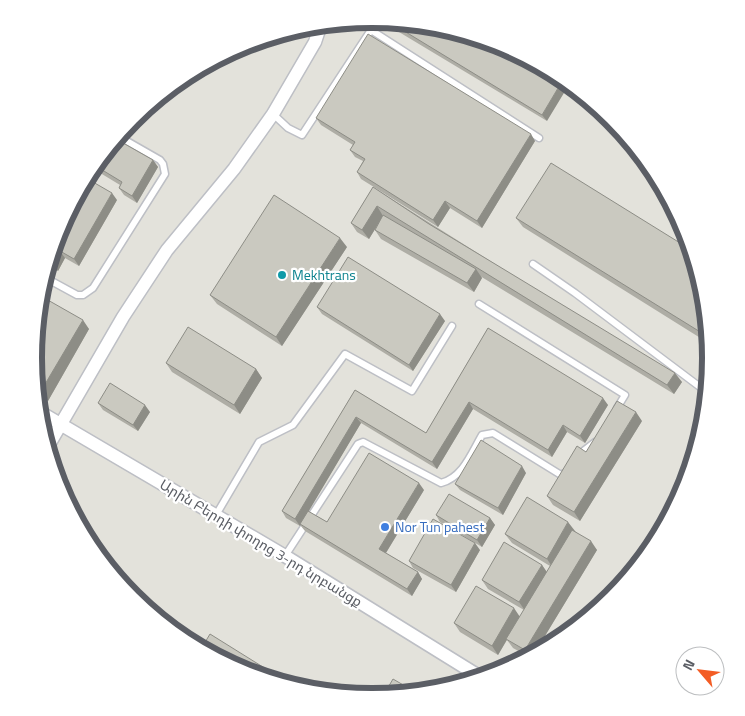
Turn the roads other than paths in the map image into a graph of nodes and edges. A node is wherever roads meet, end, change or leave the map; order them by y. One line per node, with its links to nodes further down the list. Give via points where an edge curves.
1 (318, 32): 2 (street)
2 (273, 114): 3 (lane, via 288,128 302,135 371,30); 12 (street, via 234,169 167,250)
3 (539, 138)
4 (124, 140): 6 (lane, via 160,160 165,174 92,288 83,296 77,295)
5 (533, 264): 9 (lane)
6 (51, 281)
7 (479, 304): 11 (lane, via 625,395)
8 (452, 326): 15 (lane, via 412,391 345,354 293,425 259,442)
9 (701, 388)
10 (47, 416): 12 (street, Արին Բերդի փողոց 3-րդ նրբանցք)
11 (611, 418)
12 (62, 425): 14 (street); 15 (street, Արին Բերդի փողոց 3-րդ նրբանցք)
13 (601, 433): 16 (lane, via 561,475 493,433 482,435 460,472 441,483 363,442 358,444)
14 (52, 440)
15 (216, 515): 16 (street, Արին Բերդի փողոց 3-րդ նրբանցք)
16 (286, 556): 17 (street, Արին Բերդի փողոց 3-րդ նրբանցք)
17 (473, 673)

